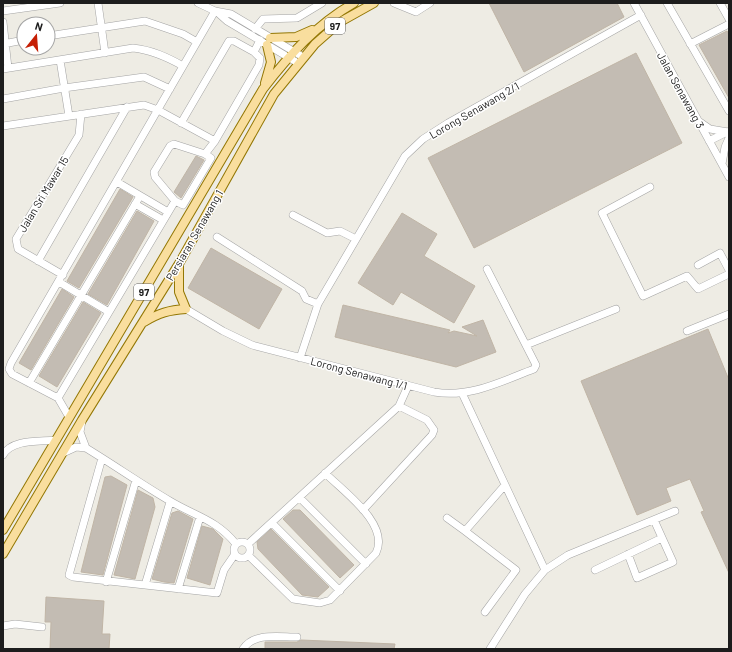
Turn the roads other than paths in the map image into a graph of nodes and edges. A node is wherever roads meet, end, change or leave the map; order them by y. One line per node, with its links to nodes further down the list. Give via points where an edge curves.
1 (60, 3): 12 (street)
2 (98, 3): 20 (street)
3 (198, 3): 14 (street)
4 (322, 3): 21 (street, via 297,18 263,19)
5 (354, 3): 19 (main road, Persiaran Senawang 1 / 97)
6 (374, 3): 32 (main road, Persiaran Senawang 1 / 97, via 340,22)
7 (394, 3): 8 (street, via 416,12)
8 (430, 3)
9 (634, 3): 15 (street, Jalan Senawang 3)
10 (667, 3): 27 (street)
11 (720, 3): 16 (street)
12 (14, 6): 13 (street)
13 (3, 11)
14 (215, 11): 21 (street, via 231,14); 23 (street, via 227,21); 25 (street)
15 (641, 16): 44 (street, Jalan Senawang 3); 66 (street, Lorong Senawang 2/1, via 423,139 405,156)
16 (729, 19)
17 (3, 22): 26 (street)
18 (729, 24): 27 (street)
19 (323, 25): 23 (main road, via 296,37); 30 (main road, Persiaran Senawang 1 / 97)
20 (101, 27): 22 (street); 25 (street, via 145,21 184,34); 29 (street)
21 (255, 29): 23 (street)
22 (56, 35)
23 (266, 41): 28 (street); 30 (street); 37 (main road, via 271,62)
24 (16, 42): 26 (street)
25 (198, 42): 33 (street)
26 (4, 44): 34 (street)
27 (690, 44): 41 (street)
28 (254, 52): 45 (street, via 234,41 229,41); 48 (street, via 260,58 259,65)
29 (105, 53): 31 (street); 33 (street, via 133,48 147,50)
30 (290, 54): 32 (street); 37 (main road, Persiaran Senawang 1 / 97)
31 (60, 60): 34 (street); 35 (street)
32 (300, 60): 68 (main road, Persiaran Senawang 1 / 97, via 274,94)
33 (183, 66): 36 (street)
34 (6, 69)
35 (64, 88): 36 (street, via 144,77); 38 (street); 43 (street)
36 (170, 89): 40 (street)
37 (263, 89): 53 (main road, Persiaran Senawang 1 / 97)
38 (3, 98)
39 (127, 107): 40 (street, via 144,105); 42 (street); 67 (street)
40 (158, 110): 45 (street); 55 (street)
41 (729, 111)
42 (81, 114): 43 (street); 67 (street, Jalan Sri Mawar 15, via 79,135 16,239 18,249)
43 (69, 116): 46 (street)
44 (697, 119): 47 (street, via 710,129); 49 (street, Jalan Senawang 3)
45 (181, 123): 48 (street)
46 (3, 126)
47 (729, 134): 49 (street); 52 (street)
48 (215, 141): 50 (street)
49 (710, 141): 52 (street, Jalan Senawang 3)
50 (205, 154): 51 (street, via 211,158); 59 (street, via 174,144 170,146 154,172 155,177)
51 (208, 164): 53 (street); 58 (street)
52 (722, 164): 54 (street, Jalan Senawang 3)
53 (218, 168): 61 (main road, Persiaran Senawang 1 / 97)
54 (729, 177)
55 (116, 182): 57 (street); 73 (street)
56 (650, 187): 72 (street, via 602,212 643,296 687,276 698,290)
57 (140, 196): 60 (street); 62 (street)
58 (188, 197): 59 (street, via 183,205); 61 (street)
59 (175, 201): 62 (street)
60 (135, 204): 64 (street); 75 (street)
61 (197, 204): 90 (main road, Persiaran Senawang 1 / 97)
62 (168, 212): 64 (street)
63 (293, 215): 66 (street, via 327,233 340,231)
64 (163, 220): 79 (street)
65 (217, 237): 76 (street, via 302,291 306,299)
66 (356, 239): 76 (street, Lorong Senawang 2/1)
67 (38, 260): 73 (street, Jalan Sri Mawar 15)
68 (180, 262): 78 (main road, via 179,292); 81 (main road, Persiaran Senawang 1 / 97)
69 (698, 265): 71 (street, via 720,253)
70 (487, 269): 83 (street)
71 (729, 270)
72 (729, 274)
73 (63, 275): 74 (street)
74 (59, 282): 75 (street); 85 (street, via 9,369 12,374)
75 (81, 295): 79 (street); 85 (street)
76 (318, 304): 84 (street, Lorong Senawang 2/1)
77 (616, 308): 83 (street)
78 (186, 309): 81 (main road, via 159,313); 84 (street, Lorong Senawang 1/1, via 249,343)
79 (109, 312): 88 (street)
80 (729, 314): 82 (street)
81 (143, 322): 91 (main road, Persiaran Senawang 1 / 97)
82 (687, 332)
83 (526, 345): 87 (street, Lorong Senawang 1/1, via 536,365 534,369)
84 (300, 358): 86 (street, Lorong Senawang 1/1)
85 (29, 383): 88 (street)
86 (408, 386): 87 (street, Lorong Senawang 1/1, via 448,394); 89 (street)
87 (462, 393): 99 (street)
88 (58, 398): 90 (street)
89 (399, 406): 97 (street); 102 (street, via 427,420 434,430 432,436)
90 (69, 417): 92 (main road, Persiaran Senawang 1 / 97)
91 (82, 420): 93 (street, via 80,432); 94 (main road, Persiaran Senawang 1 / 97)
92 (56, 440): 95 (street, via 15,444); 108 (main road, Persiaran Senawang 1 / 97)
93 (86, 448): 94 (street, via 76,447); 96 (street)
94 (63, 452): 113 (main road, Persiaran Senawang 1 / 97)
95 (3, 454)
96 (102, 458): 98 (street); 120 (street, via 69,575)
97 (325, 474): 100 (street); 102 (street)
98 (136, 480): 101 (street); 120 (street)
99 (505, 485): 109 (street); 118 (street)
100 (300, 498): 107 (street); 117 (street)
101 (170, 502): 104 (street); 121 (street)
102 (363, 510): 117 (street, via 373,522 379,537 376,553)
103 (675, 511): 106 (street)
104 (200, 517): 111 (street, via 226,531); 122 (street)
105 (447, 518): 109 (street)
106 (654, 520): 110 (street); 118 (street, via 568,555)
107 (272, 523): 112 (street); 123 (street)
108 (3, 530)
109 (465, 531): 124 (street, via 516,570)
110 (662, 538): 115 (street); 115 (street, via 673,562 637,578)
111 (236, 544): 112 (street); 114 (street)
112 (248, 544): 116 (street)
113 (3, 554)
114 (235, 554): 116 (street, via 241,558); 122 (street, via 224,570 217,593)
115 (628, 554): 119 (street)
116 (248, 555): 123 (street, via 293,599 320,604 330,600)
117 (366, 564): 123 (street)
118 (545, 570): 129 (street, via 525,594)
119 (595, 570)
120 (106, 582): 121 (street)
121 (145, 585): 122 (street)
122 (178, 589)
123 (340, 591)
124 (485, 612)
125 (3, 626): 126 (street, via 15,624)
126 (42, 627)
127 (297, 637): 128 (street, via 257,638 251,640)
128 (243, 649)
129 (490, 649)

